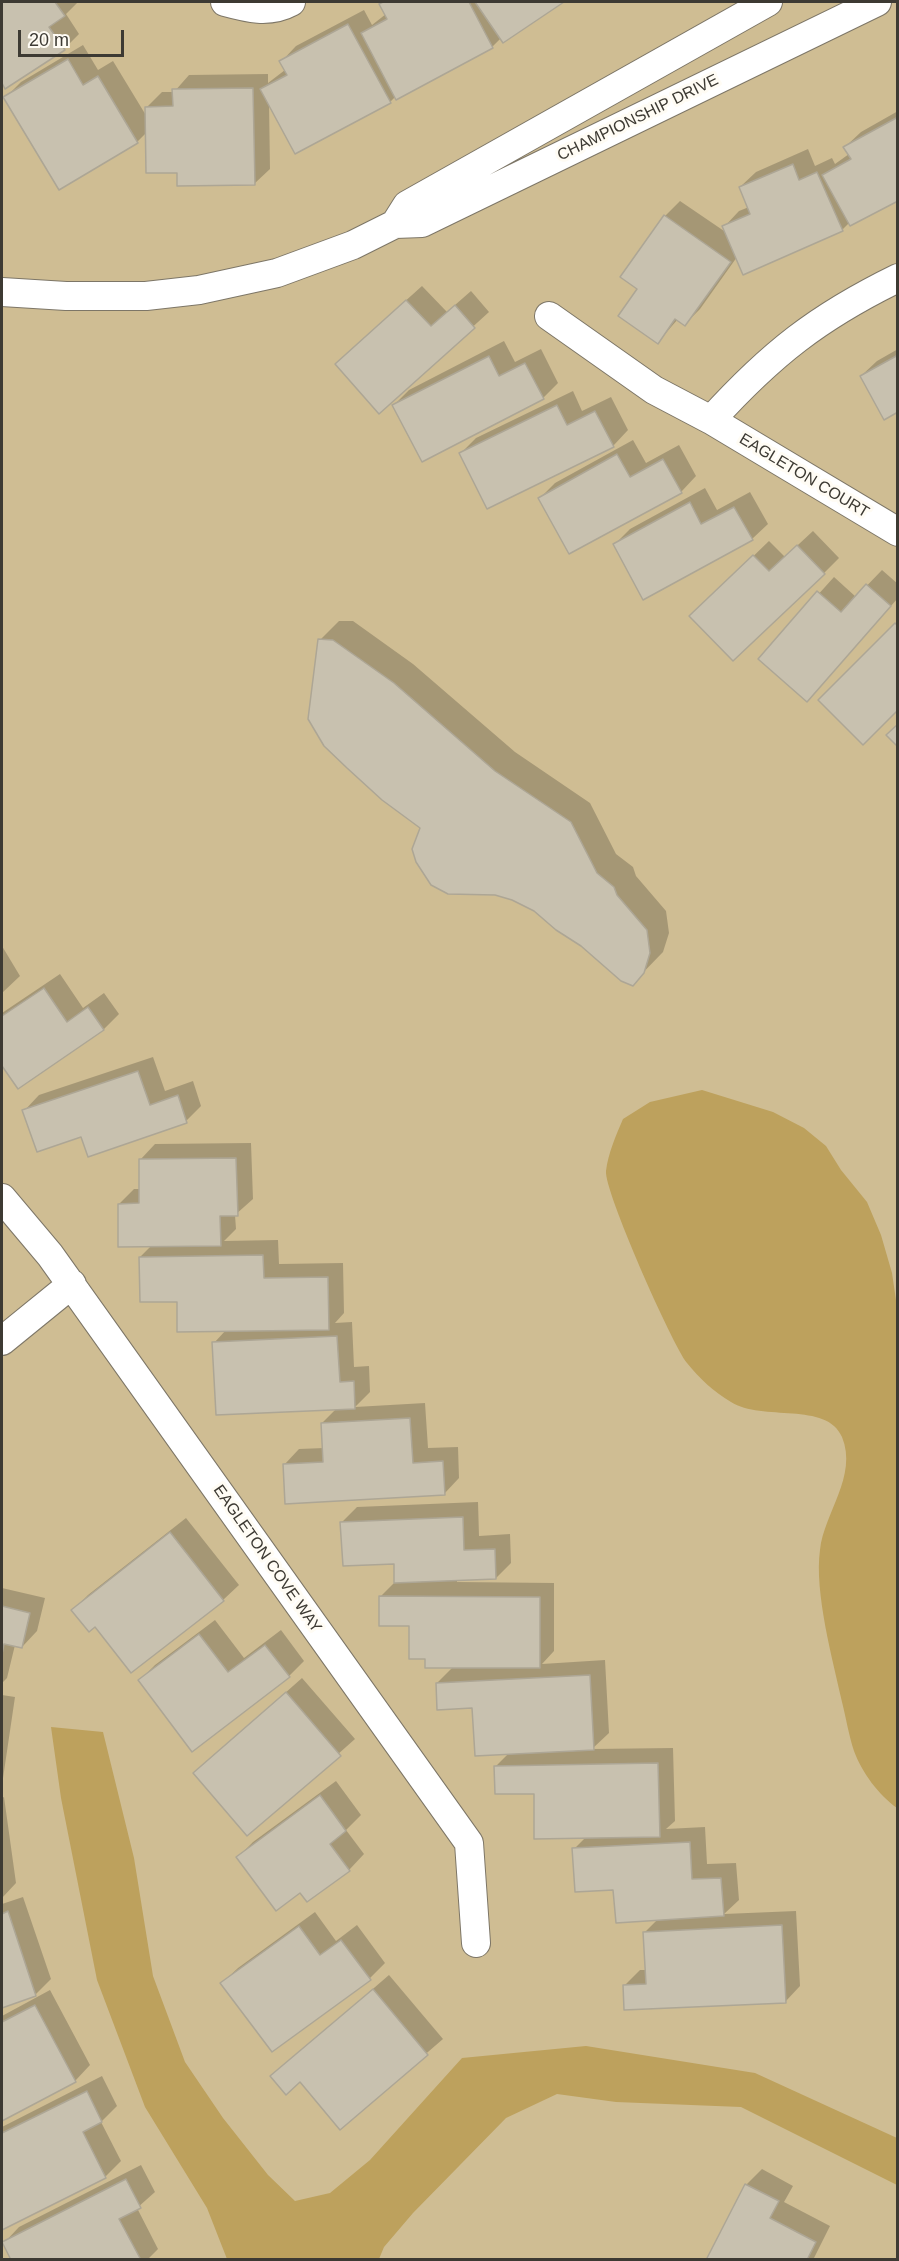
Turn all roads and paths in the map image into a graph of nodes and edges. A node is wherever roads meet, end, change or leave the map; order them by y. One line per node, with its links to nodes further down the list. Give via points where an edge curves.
1 (225, 2): 2 (street, via 253,10)
2 (291, 2)
3 (768, 2): 5 (street, CHAMPIONSHIP DRIVE, via 407,205)
4 (877, 2): 5 (street, CHAMPIONSHIP DRIVE, via 422,223)
5 (395, 224): 7 (street, CHAMPIONSHIP DRIVE, via 353,245 278,273 199,290 146,296)
6 (897, 278): 9 (street, via 852,300 799,335 750,377)
7 (2, 292)
8 (549, 316): 9 (street, EAGLETON COURT, via 654,390)
9 (711, 420): 10 (street, EAGLETON COURT)
10 (897, 532)
11 (2, 1198): 12 (street, EAGLETON COVE WAY)
12 (72, 1284): 13 (street); 14 (street, EAGLETON COVE WAY, via 469,1843)
13 (2, 1341)
14 (476, 1943)

